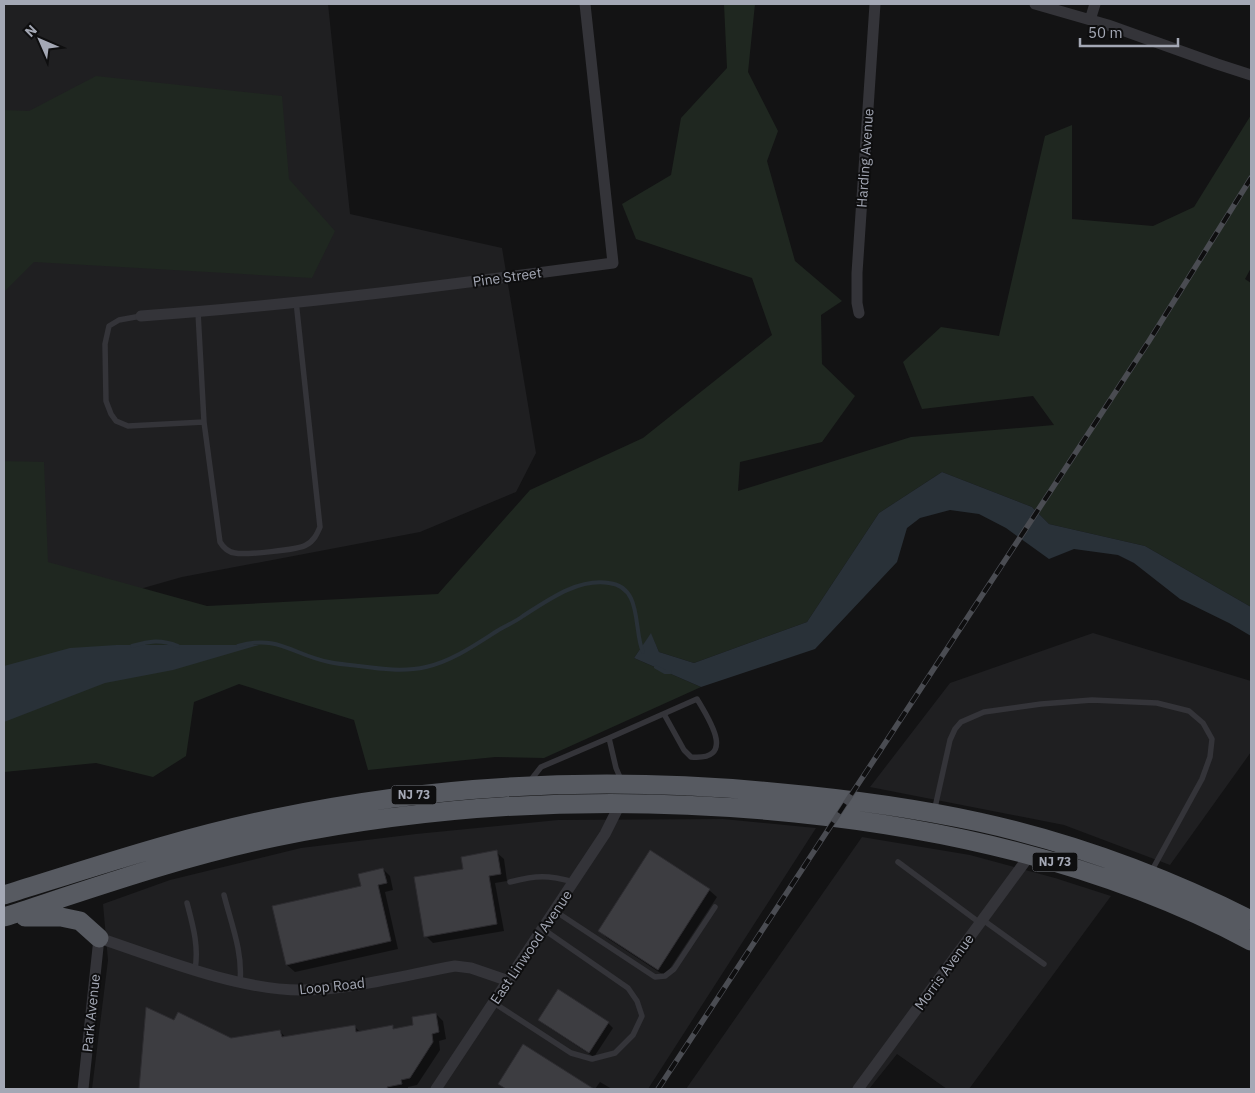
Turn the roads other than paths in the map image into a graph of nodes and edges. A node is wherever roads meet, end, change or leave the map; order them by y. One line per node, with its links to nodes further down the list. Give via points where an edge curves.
1 (585, 4): 7 (street, Pine Street, via 614,263 394,292)
2 (875, 4): 9 (street, Harding Avenue, via 856,273)
3 (1035, 4): 5 (street)
4 (1095, 4): 5 (street)
5 (1090, 20): 6 (street)
6 (1251, 74)
7 (296, 301): 8 (street, Pine Street); 11 (lane, via 320,526 315,538 305,546 286,550 235,553 225,549 220,542)
8 (198, 312): 10 (street, Pine Street); 11 (lane)
9 (860, 313)
10 (141, 316): 11 (lane, via 119,320 108,326 105,344 106,401 111,414 116,421 128,426)
11 (204, 422)
12 (664, 714): 12 (lane, via 697,699 717,736 712,754 691,757); 13 (lane)
13 (609, 738): 14 (lane); 15 (lane, via 540,766)
14 (623, 783): 15 (highway, NJ 73); 17 (highway, NJ 73, via 746,789 836,798)
15 (527, 785): 24 (highway, NJ 73, via 405,796 275,818 134,854)
16 (621, 802): 18 (highway, NJ 73, via 706,804 843,818 932,831); 22 (street, East Linwood Avenue, via 610,827); 28 (highway, NJ 73, via 460,809 319,828 207,853)
17 (933, 813): 20 (highway, NJ 73, via 1027,834); 20 (lane, via 955,729 961,722 984,712 1092,700 1157,703 1189,711 1204,722 1212,739 1210,758 1202,779)
18 (1030, 855): 30 (street, Morris Avenue); 33 (highway, NJ 73, via 1149,895)
19 (898, 862): 30 (lane)
20 (1150, 874): 29 (highway, NJ 73)
21 (510, 882): 22 (lane, via 534,876 553,876)
22 (574, 882): 27 (street, East Linwood Avenue)
23 (224, 894): 37 (lane, via 240,954)
24 (4, 895)
25 (187, 903): 35 (lane, via 197,941)
26 (715, 907): 27 (lane, via 674,969 665,976 655,977)
27 (555, 911): 31 (street, East Linwood Avenue)
28 (4, 918): 32 (highway, via 61,917 80,921)
29 (1251, 920)
30 (981, 922): 34 (lane); 41 (street, Morris Avenue)
31 (543, 929): 36 (street, East Linwood Avenue); 38 (lane, via 628,988 638,1001 642,1016 633,1035 615,1053 592,1059 571,1053)
32 (99, 938): 35 (street, Loop Road); 39 (street, Park Avenue)
33 (1251, 941)
34 (1044, 964)
35 (195, 970): 37 (street, Loop Road)
36 (509, 981): 37 (street, Loop Road, via 462,966 316,990 278,989); 38 (street, East Linwood Avenue)
37 (240, 982)
38 (494, 1003): 40 (street, East Linwood Avenue)
39 (83, 1089)
40 (436, 1089)
41 (858, 1089)

